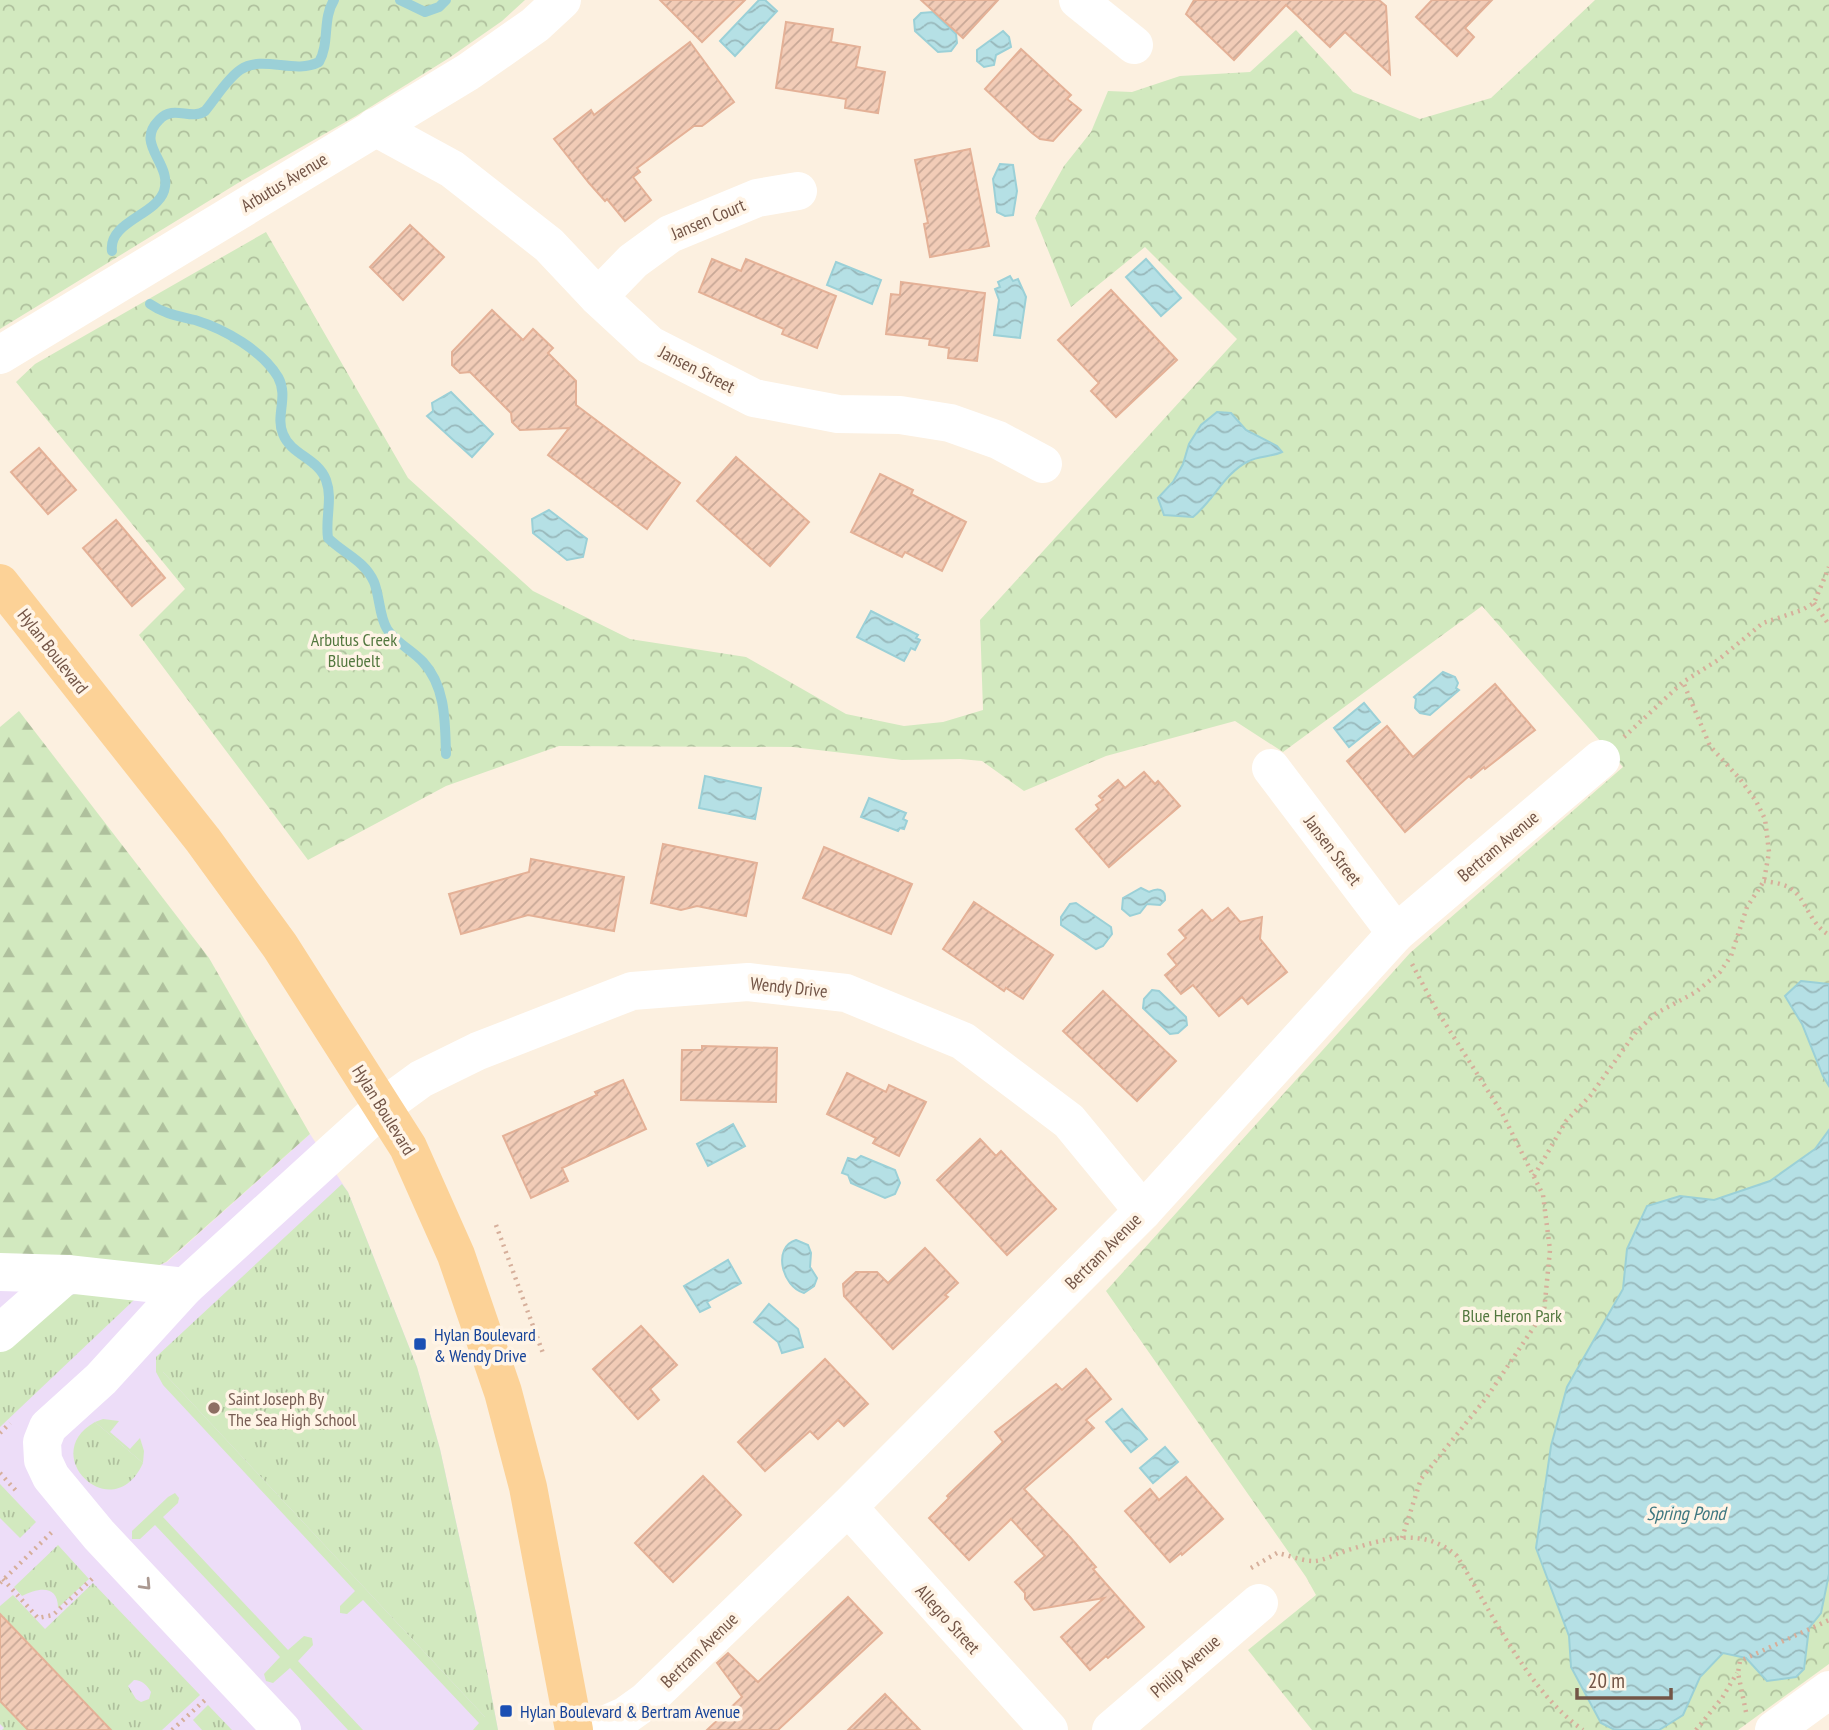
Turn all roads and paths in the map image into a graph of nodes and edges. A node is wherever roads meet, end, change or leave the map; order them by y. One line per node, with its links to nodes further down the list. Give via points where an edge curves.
1 (562, 0): 4 (street, Arbutus Avenue, via 468,72)
2 (1078, 0): 3 (street)
3 (1134, 45)
4 (375, 127): 6 (street, Jansen Street, via 452,169 549,245); 7 (street, Arbutus Avenue)
5 (798, 191): 6 (street, Jansen Court, via 757,198 670,233 633,261)
6 (598, 297): 8 (street, Jansen Street, via 650,345 754,398 838,414 900,415 950,424 998,440)
7 (0, 355)
8 (1043, 464)
9 (1829, 567): 11 (path)
10 (0, 583): 19 (main road, Hylan Boulevard, via 256,912)
11 (1814, 603): 12 (path); 13 (path, via 1763,623)
12 (1828, 623)
13 (1683, 682): 14 (path); 16 (path, via 1710,746 1740,779 1765,820 1769,852)
14 (1601, 759): 17 (street, Bertram Avenue)
15 (1271, 768): 17 (street, Jansen Street)
16 (1763, 881): 18 (path, via 1787,886 1801,898 1818,928); 20 (path, via 1720,972 1696,992 1655,1014 1636,1032 1566,1121)
17 (1396, 933): 20 (path, via 1502,1113); 21 (street, Bertram Avenue)
18 (1829, 935)
19 (384, 1106): 21 (street, Wendy Drive, via 421,1079 466,1056 632,991 748,982 846,993 962,1041 1069,1121); 25 (street, Wendy Drive); 41 (main road, Hylan Boulevard, via 440,1214 499,1380 528,1487)
20 (1534, 1177): 30 (path, via 1543,1195 1550,1250 1544,1312 1487,1397 1421,1479)
21 (1143, 1211): 28 (street, Bertram Avenue)
22 (496, 1225): 27 (path)
23 (0, 1272): 24 (street)
24 (66, 1274): 25 (street); 26 (street)
25 (185, 1287): 40 (street, Wendy Drive, one-way to 40, via 101,1379 48,1427 43,1460 51,1477 99,1535)
26 (0, 1333)
27 (544, 1356)
28 (848, 1507): 42 (street, Bertram Avenue, via 637,1709); 43 (street, Allegro Street)
29 (53, 1531): 32 (path)
30 (1402, 1538): 33 (path, via 1315,1561 1277,1553); 45 (path, via 1431,1539 1457,1556 1526,1669 1546,1696)
31 (96, 1576): 32 (path, via 53,1615 38,1618)
32 (2, 1581)
33 (1254, 1586): 44 (street, Philip Avenue)
34 (1829, 1620): 35 (path, via 1740,1661)
35 (1738, 1673): 38 (path); 46 (path)
36 (1829, 1690): 38 (street)
37 (209, 1696): 39 (path)
38 (1761, 1724)
39 (172, 1730)
40 (282, 1730)
41 (575, 1730)
42 (593, 1730)
43 (1049, 1730)
44 (1111, 1730)
45 (1583, 1730)
46 (1696, 1730)

